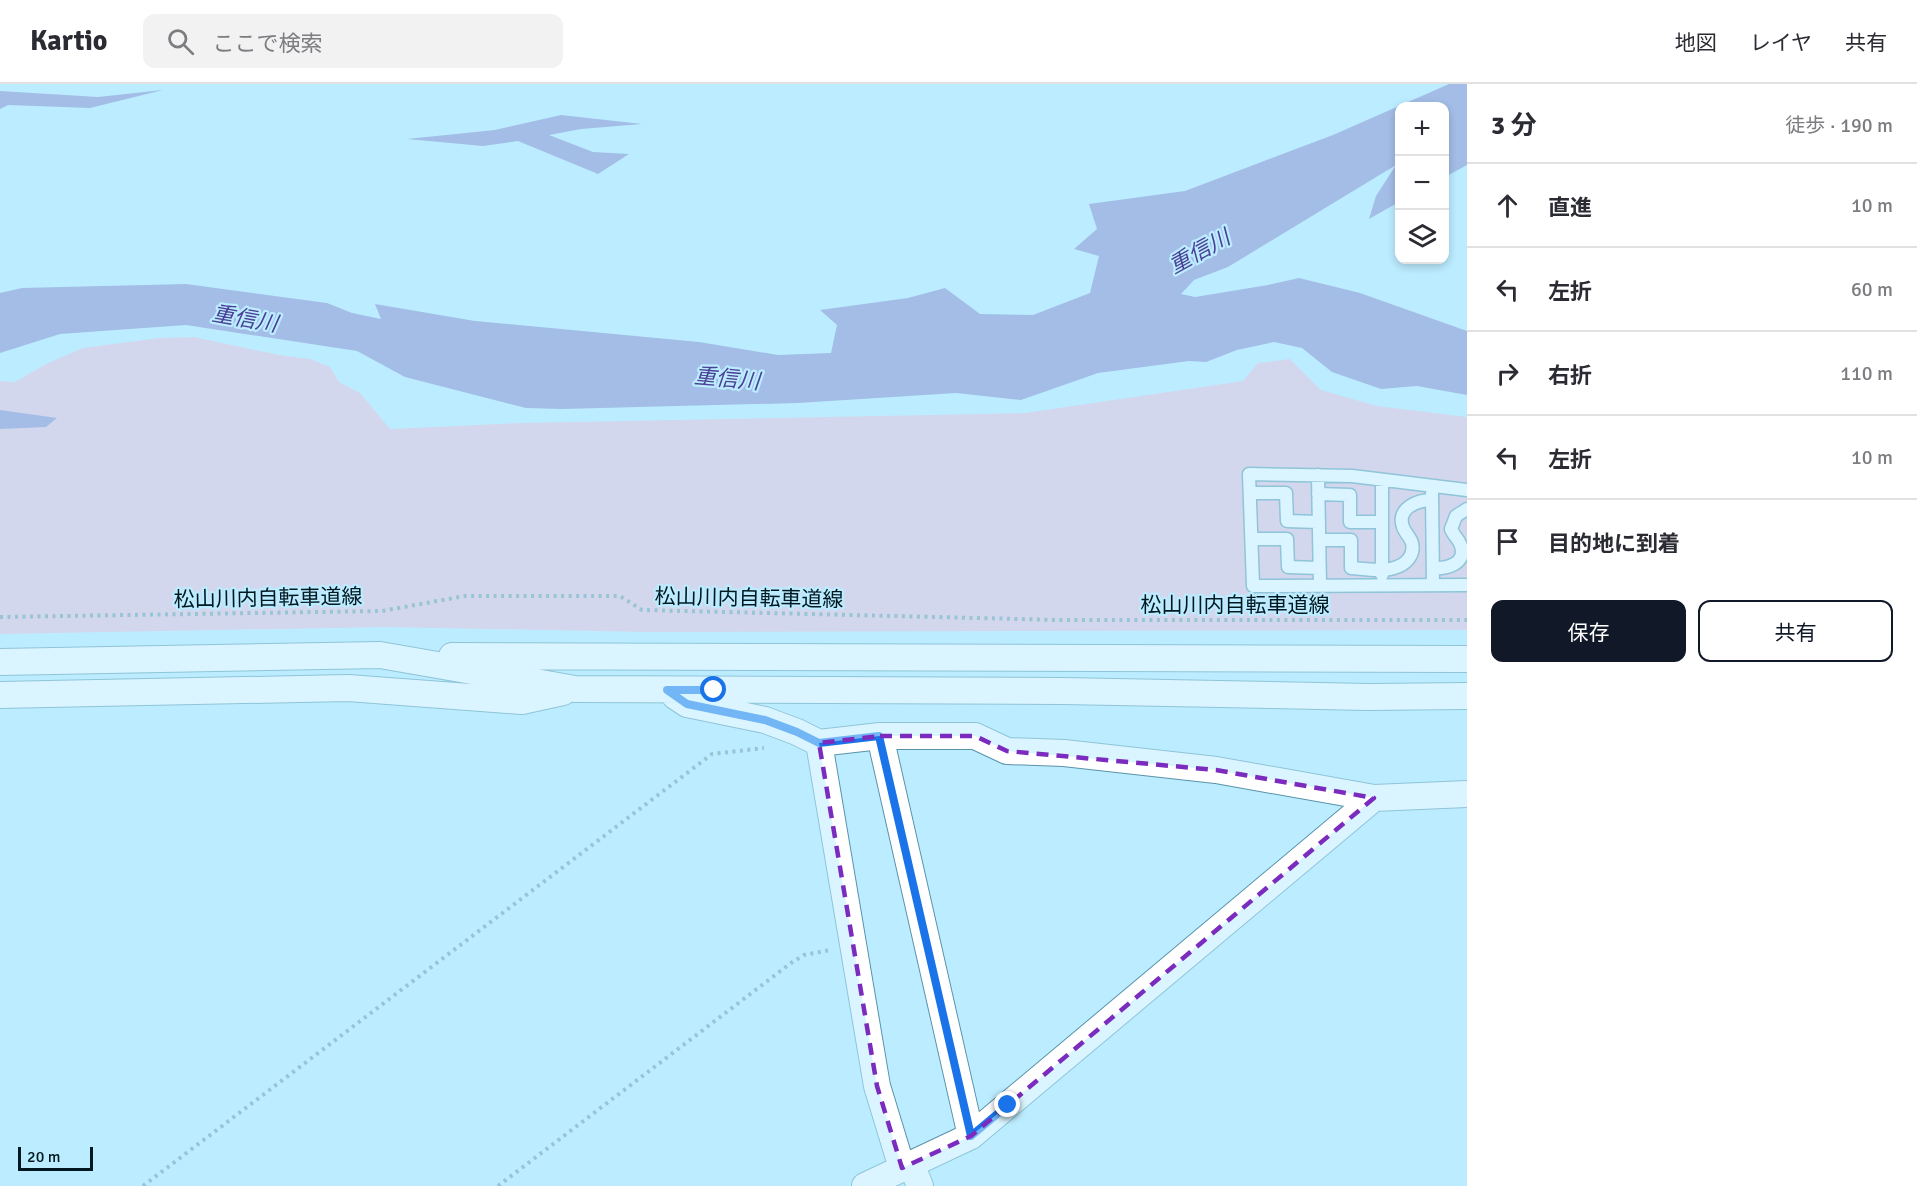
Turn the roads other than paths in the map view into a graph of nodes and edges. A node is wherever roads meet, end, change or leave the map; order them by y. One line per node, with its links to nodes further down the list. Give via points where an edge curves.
1 (1318, 476): 2 (lane); 5 (lane, via 1249,474); 6 (lane)
2 (1382, 480): 3 (lane); 10 (lane)
3 (1432, 486): 4 (lane); 7 (lane)
4 (1467, 490)
5 (1250, 493): 9 (lane, via 1286,494 1287,521); 11 (lane)
6 (1318, 494): 9 (lane); 10 (lane, via 1350,495 1350,522)
7 (1432, 500): 14 (lane); 15 (lane, via 1407,507 1402,522 1412,542 1410,556 1405,563)
8 (1467, 509): 14 (lane, via 1456,516 1451,529 1461,545 1460,558 1450,567)
9 (1318, 522): 12 (lane)
10 (1382, 522): 15 (lane)
11 (1252, 539): 13 (lane, via 1287,539 1288,567); 16 (lane, via 1253,586)
12 (1319, 540): 13 (lane); 15 (lane, via 1351,540 1351,568)
13 (1319, 568): 16 (lane)
14 (1433, 568): 18 (lane)
15 (1382, 569): 17 (lane)
16 (1320, 585): 17 (lane)
17 (1382, 585): 18 (lane)
18 (1433, 585): 19 (lane)
19 (1467, 585)
20 (380, 655): 21 (street); 22 (street); 23 (street)
21 (1467, 659)
22 (0, 662)
23 (575, 690): 24 (street); 25 (street, via 522,701 348,688)
24 (667, 690): 26 (street); 28 (street, via 687,704 765,720)
25 (0, 695)
26 (1467, 696)
27 (879, 736): 28 (street); 30 (street, via 975,736 1007,751 1064,753 1216,770); 31 (street)
28 (819, 743): 32 (street, via 877,1086)
29 (1467, 794): 30 (street)
30 (1374, 798): 31 (street)
31 (971, 1136): 32 (street)
32 (911, 1173): 33 (street)
33 (865, 1186)

